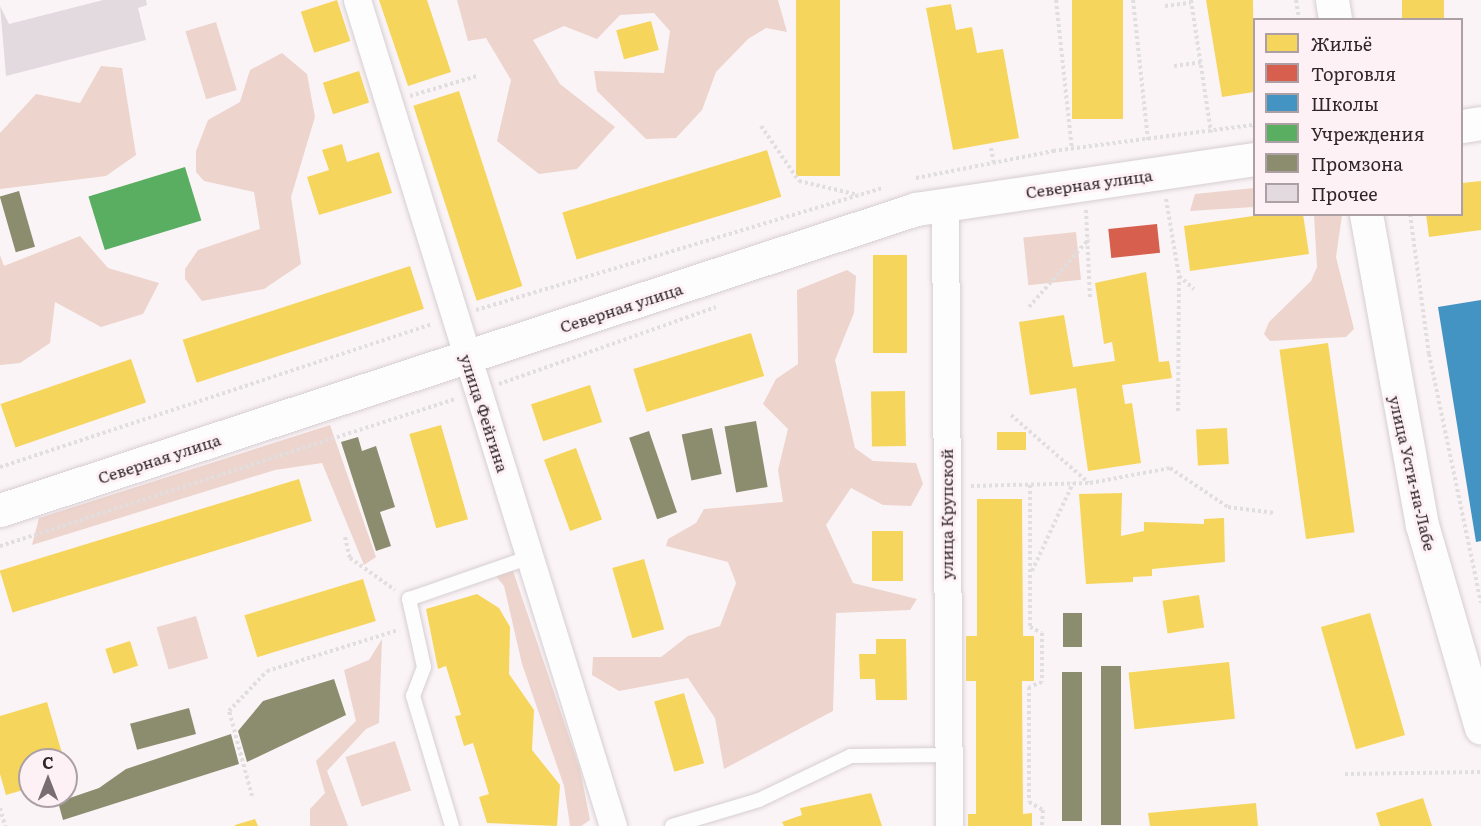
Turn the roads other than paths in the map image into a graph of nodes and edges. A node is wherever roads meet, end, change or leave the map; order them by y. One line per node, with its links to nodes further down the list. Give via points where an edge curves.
1 (357, 0): 9 (street, улица Фейгина)
2 (1332, 0): 3 (street)
3 (1335, 18)
4 (1481, 123): 5 (street)
5 (1463, 126)
6 (1253, 159): 7 (street, Северная улица)
7 (945, 203): 9 (street, Северная улица); 13 (street, улица Крупской)
8 (1366, 216): 12 (street, улица Усти-на-Лабе, via 1422,525)
9 (467, 358): 10 (street, Северная улица); 11 (street, улица Фейгина)
10 (0, 510)
11 (530, 557): 14 (lane, via 409,598 424,668 413,696); 15 (street, улица Фейгина)
12 (1481, 728)
13 (948, 755): 16 (lane, via 851,756 759,801); 17 (street, улица Крупской)
14 (452, 826)
15 (613, 826)
16 (672, 826)
17 (949, 826)

